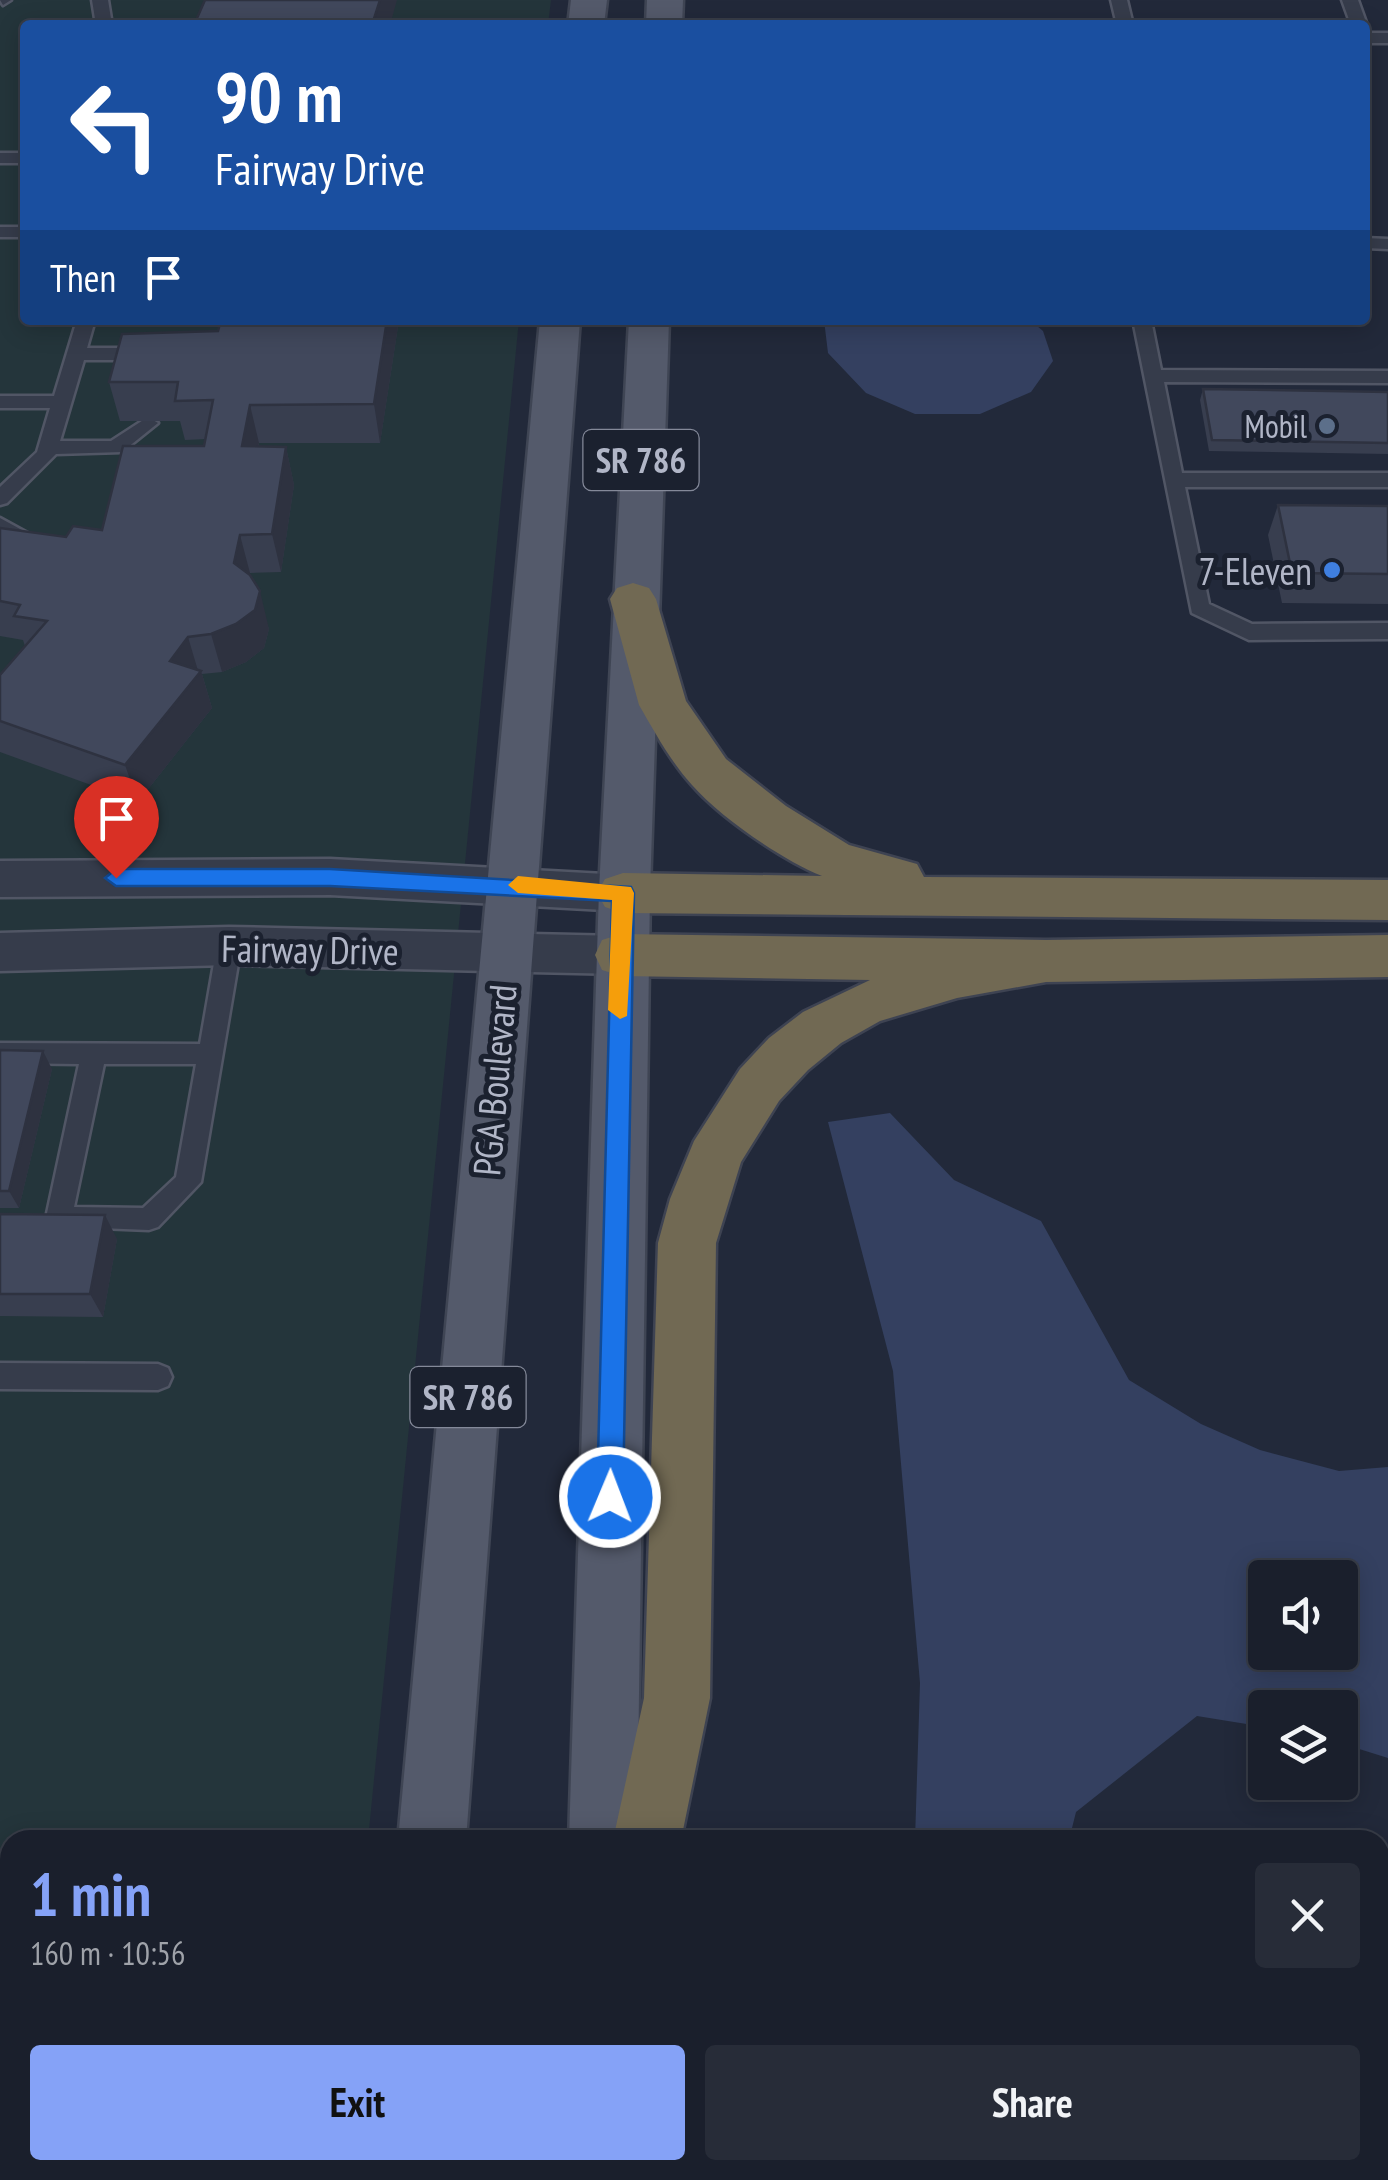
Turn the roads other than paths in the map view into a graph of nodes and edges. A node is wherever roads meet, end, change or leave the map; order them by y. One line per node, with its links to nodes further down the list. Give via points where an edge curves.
1 (85, 325): 5 (lane)
2 (560, 325): 21 (main road, PGA Boulevard / SR 786)
3 (648, 325): 18 (main road, SR 786)
4 (1143, 325): 7 (lane)
5 (76, 354): 6 (lane, via 143,354); 10 (lane)
6 (156, 372)
7 (1153, 376): 8 (lane); 13 (lane)
8 (1388, 377)
9 (0, 402): 10 (lane)
10 (62, 402): 12 (lane)
11 (148, 424): 12 (lane, via 115,447)
12 (49, 448): 15 (lane)
13 (1174, 480): 14 (lane); 19 (lane, via 1199,608 1249,632)
14 (1388, 480)
15 (0, 498)
16 (0, 525): 17 (lane, via 35,546)
17 (22, 567)
18 (633, 600): 22 (main road, SR 786); 23 (highway, via 664,705 709,772 768,820 834,860)
19 (1388, 631)
20 (0, 879): 21 (street, Fairway Drive)
21 (512, 884): 22 (street, Fairway Drive); 27 (main road, PGA Boulevard / SR 786)
22 (623, 893): 23 (highway); 28 (main road, SR 786)
23 (960, 895): 24 (highway)
24 (1388, 900)
25 (229, 946): 26 (street, Fairway Drive); 27 (street, Fairway Drive); 33 (lane)
26 (0, 952)
27 (504, 954): 28 (street, Fairway Drive); 36 (main road, PGA Boulevard / SR 786)
28 (621, 955): 30 (highway); 37 (main road, SR 786)
29 (1388, 956): 30 (highway)
30 (1046, 961): 38 (highway, via 900,990 843,1016 802,1041 771,1072 715,1149 687,1243 676,1698)
31 (0, 1053): 32 (lane)
32 (94, 1054): 33 (lane); 33 (lane, via 50,1218 149,1219 188,1182)
33 (210, 1054)
34 (0, 1376): 35 (lane)
35 (158, 1377)
36 (433, 1830)
37 (603, 1830)
38 (650, 1830)

